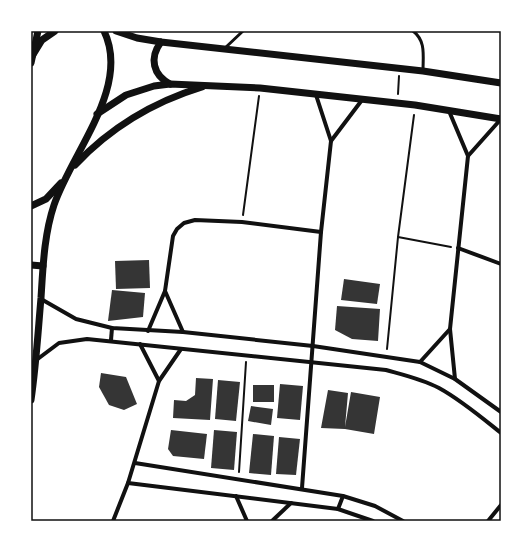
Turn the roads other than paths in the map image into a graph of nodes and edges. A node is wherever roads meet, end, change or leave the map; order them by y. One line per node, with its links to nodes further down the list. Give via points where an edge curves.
1 (38, 31): 9 (street)
2 (55, 31): 9 (street, via 42,40)
3 (104, 31): 18 (street, via 110,48 112,70 108,89)
4 (116, 31): 7 (street)
5 (243, 31): 8 (lane)
6 (413, 31): 11 (lane, via 424,46)
7 (161, 42): 8 (street); 13 (street, via 154,54 153,62 158,75)
8 (224, 49): 11 (street)
9 (32, 55): 10 (street)
10 (31, 63)
11 (423, 71): 12 (street)
12 (501, 83)
13 (170, 84): 14 (street); 18 (street, via 140,90 116,100)
14 (208, 85): 15 (street); 22 (street, via 169,99 133,118 99,142)
15 (316, 95): 16 (street); 20 (street)
16 (362, 100): 17 (street); 20 (street)
17 (449, 111): 19 (street); 21 (street)
18 (97, 114): 22 (street)
19 (501, 119): 21 (street)
20 (331, 141): 24 (street)
21 (468, 156): 25 (street)
22 (70, 171): 23 (street, via 52,193); 28 (street, via 60,190 50,221)
23 (31, 206)
24 (320, 232): 29 (street, via 242,222 195,220 184,223 176,229 173,236); 37 (street)
25 (458, 248): 26 (street); 32 (street)
26 (501, 264)
27 (31, 265): 28 (street)
28 (43, 266): 30 (street)
29 (165, 291): 33 (street); 34 (street)
30 (41, 299): 31 (street, via 76,320); 39 (street)
31 (112, 328): 33 (street); 35 (street)
32 (450, 329): 41 (street); 42 (street)
33 (148, 331): 34 (street)
34 (183, 332): 37 (street)
35 (111, 340): 36 (street); 39 (street, via 66,340)
36 (140, 344): 38 (street); 43 (street)
37 (313, 346): 40 (street); 41 (street)
38 (181, 349): 40 (street); 43 (street)
39 (35, 361): 44 (street)
40 (312, 361): 46 (street, via 386,370 438,387); 49 (street)
41 (420, 362): 42 (street)
42 (455, 378): 45 (street)
43 (159, 381): 47 (street)
44 (31, 400)
45 (501, 412)
46 (501, 432)
47 (135, 463): 48 (street); 49 (street)
48 (128, 483): 50 (street); 55 (street)
49 (302, 488): 51 (street)
50 (236, 496): 52 (street); 56 (street)
51 (343, 496): 54 (street); 59 (street, via 375,506)
52 (291, 503): 54 (street); 57 (street)
53 (501, 505): 60 (street)
54 (338, 509): 58 (street)
55 (113, 521)
56 (247, 521)
57 (272, 521)
58 (373, 521)
59 (403, 521)
60 (488, 521)

